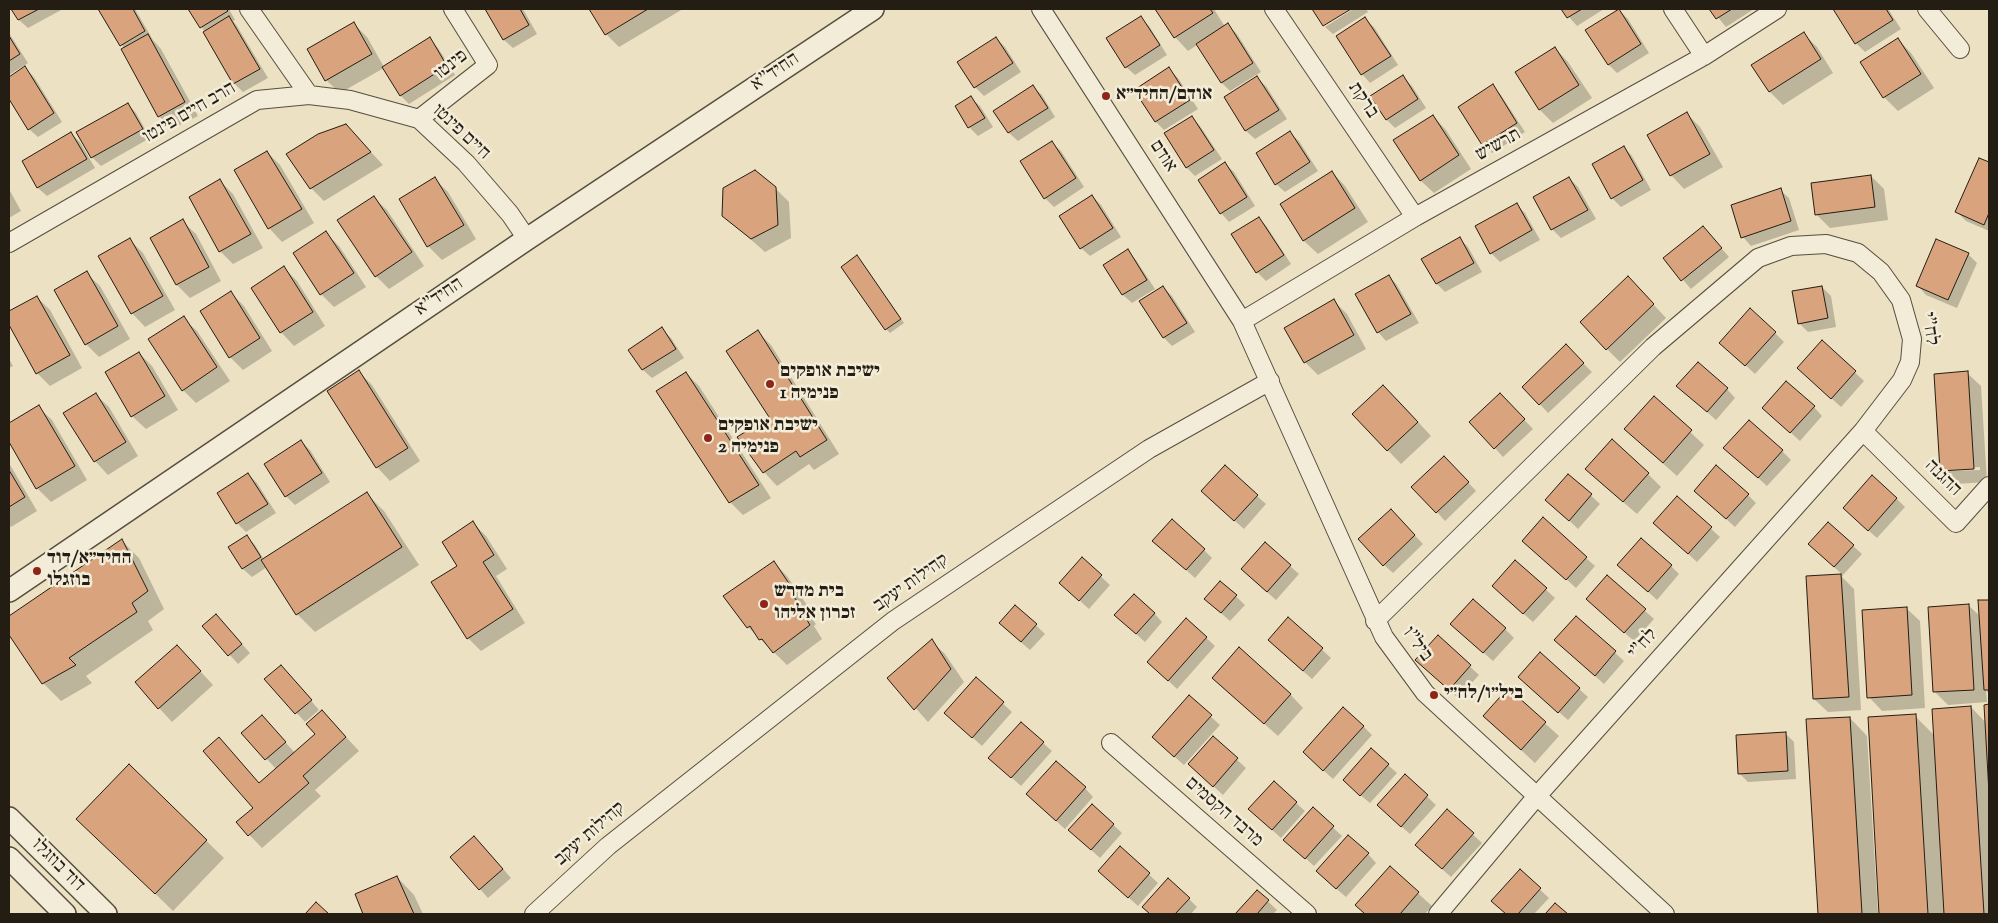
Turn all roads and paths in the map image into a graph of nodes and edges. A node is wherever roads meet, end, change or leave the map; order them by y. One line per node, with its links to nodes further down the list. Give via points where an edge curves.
1 (249, 9): 11 (street)
2 (453, 9): 12 (street, פינטו, via 488,65)
3 (873, 9): 14 (street, החיד"א)
4 (1274, 9): 13 (street, ברקת)
5 (1673, 9): 10 (street)
6 (1777, 9): 10 (street, תרשיש)
7 (1927, 9): 9 (street)
8 (1044, 11): 16 (street, אודם)
9 (1960, 49)
10 (1704, 56): 13 (street, תרשיש)
11 (309, 95): 12 (street, חיים פינטו, via 350,100); 15 (street, הרב חיים פינטו, via 257,100)
12 (419, 119): 14 (street, חיים פינטו, via 466,163)
13 (1415, 217): 16 (street, תרשיש)
14 (527, 239): 20 (street, החיד"א)
15 (9, 243)
16 (1242, 321): 17 (street, ביל"ו)
17 (1270, 381): 21 (street, ביל"ו); 28 (street, קהילות יעקב, via 1148,448 894,621 608,846)
18 (1863, 431): 19 (street, ההגנה, via 1956,522); 21 (street, לח"י, via 1902,380 1910,362 1912,339 1901,300 1881,272 1858,253 1826,244 1791,246 1758,258 1653,347); 23 (street, לח"י)
19 (1989, 486)
20 (9, 591)
21 (1376, 621): 23 (street, ביל"ו, via 1424,693)
22 (1111, 743): 29 (street, מרבד הקסמים)
23 (1537, 796): 30 (street, לח"י); 31 (street, ביל"ו)
24 (9, 818): 27 (street, דוד בוזגלו)
25 (9, 858): 26 (street, דוד בוזגלו)
26 (65, 914)
27 (106, 914)
28 (534, 914)
29 (1307, 914)
30 (1438, 914)
31 (1665, 914)

